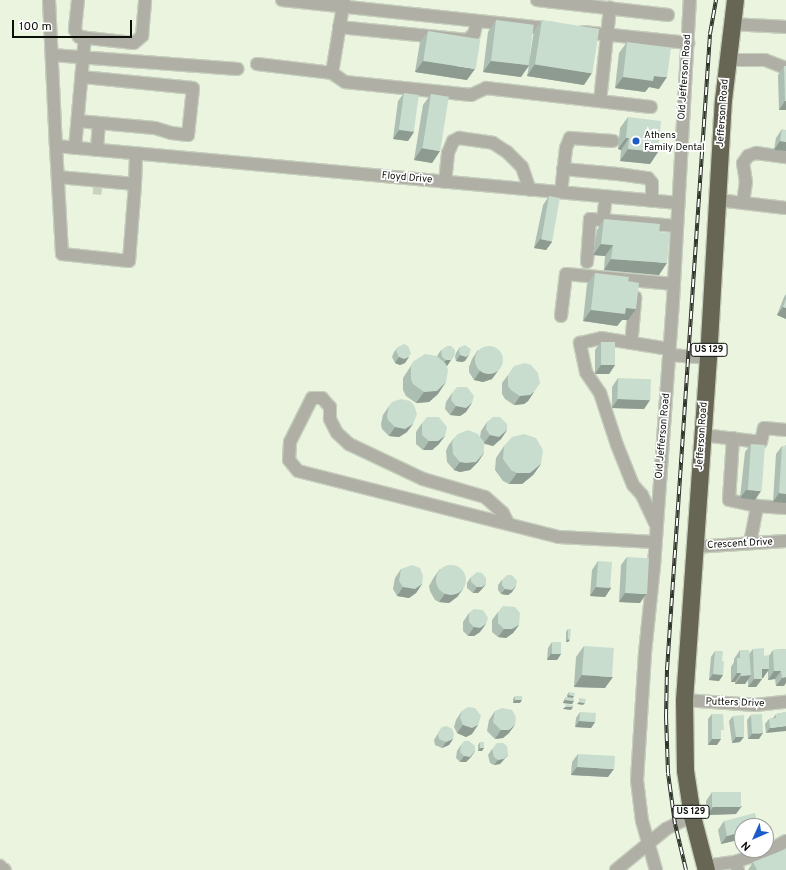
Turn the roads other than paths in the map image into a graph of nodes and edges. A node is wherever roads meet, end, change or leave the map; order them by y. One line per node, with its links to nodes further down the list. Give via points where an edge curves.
1 (49, 0): 18 (street)
2 (78, 0): 16 (street, via 75,30 79,37)
3 (145, 0): 16 (street, via 142,36 139,41 134,43)
4 (282, 0): 8 (street)
5 (537, 0): 9 (street)
6 (690, 0): 17 (street, Old Jefferson Road)
7 (735, 0): 12 (highway, Jefferson Road / US 129)
8 (343, 3): 11 (street); 13 (street)
9 (610, 8): 10 (street); 15 (street)
10 (668, 15)
11 (477, 21): 13 (street, via 474,34 467,40); 15 (street)
12 (731, 24): 14 (street); 20 (highway, Jefferson Road / US 129)
13 (339, 27): 24 (street)
14 (786, 27)
15 (608, 35): 17 (street); 26 (street)
16 (85, 37): 19 (street)
17 (688, 43): 47 (street, Old Jefferson Road)
18 (52, 55): 19 (street); 31 (street)
19 (84, 58): 23 (street); 25 (street)
20 (728, 60): 22 (street, via 765,60); 45 (highway, Jefferson Road / US 129)
21 (257, 64): 24 (street)
22 (786, 68)
23 (237, 69)
24 (332, 72): 26 (street, via 345,82 471,95 486,88)
25 (82, 77): 28 (street); 29 (street, via 193,88 188,135 171,134 155,128)
26 (600, 101): 27 (street)
27 (651, 108)
28 (78, 121): 29 (street); 32 (street)
29 (98, 123): 33 (street)
30 (613, 141): 36 (street, via 570,138)
31 (56, 146): 32 (street, Floyd Drive); 37 (street)
32 (75, 148): 33 (street, Floyd Drive)
33 (97, 150): 34 (street, Floyd Drive)
34 (136, 154): 39 (street, Floyd Drive); 40 (street)
35 (786, 157): 48 (street, via 756,153 748,156 743,162 746,182)
36 (563, 169): 43 (street); 46 (street, via 648,178 652,183)
37 (58, 177): 40 (street, via 62,254 122,260 129,260); 41 (street)
38 (113, 182): 40 (street); 41 (street); 41 (street, via 105,189)
39 (445, 182): 42 (street, Floyd Drive); 42 (street, via 448,153 453,141 459,138 493,142 507,152 522,167)
40 (135, 184)
41 (93, 186)
42 (530, 190): 43 (street, Floyd Drive)
43 (561, 192): 44 (street, Floyd Drive)
44 (606, 197): 46 (street, Floyd Drive); 50 (street)
45 (718, 200): 48 (street); 58 (highway, Jefferson Road / US 129)
46 (652, 201): 47 (street, Floyd Drive)
47 (678, 203): 51 (street, Old Jefferson Road)
48 (743, 203): 49 (street)
49 (786, 208)
50 (604, 220): 51 (street); 52 (street, via 590,219)
51 (677, 226): 54 (street, Old Jefferson Road)
52 (587, 262)
53 (636, 280): 54 (street); 55 (street, via 566,274); 56 (street)
54 (674, 284): 57 (street, Old Jefferson Road)
55 (561, 316)
56 (632, 335)
57 (669, 352): 58 (street); 67 (street, Old Jefferson Road); 67 (street, via 601,338 580,343 586,372 600,393 633,485 642,495)
58 (708, 358): 60 (highway, Jefferson Road / US 129)
59 (786, 430): 62 (street, via 764,428 761,442)
60 (702, 435): 61 (street); 71 (highway, Jefferson Road / US 129)
61 (733, 438): 62 (street); 64 (street, via 729,500)
62 (757, 441): 63 (street)
63 (751, 453)
64 (752, 504): 65 (street); 70 (street)
65 (786, 508)
66 (508, 523): 66 (street, via 298,471 289,460 290,442 312,398 322,398 330,407 330,419 336,433 349,444 423,479 485,497 503,513); 69 (street, via 559,537)
67 (656, 526): 69 (street, Old Jefferson Road)
68 (786, 541): 70 (street, Crescent Drive)
69 (655, 542): 76 (street, Old Jefferson Road, via 640,722 638,780 639,805)
70 (750, 543): 71 (street, Crescent Drive)
71 (694, 547): 72 (highway, Jefferson Road / US 129)
72 (684, 700): 73 (street, Putters Drive, via 755,705); 74 (highway, Jefferson Road / US 129, via 685,770)
73 (786, 702)
74 (692, 816): 76 (street, via 675,824); 83 (highway, Jefferson Road / US 129)
75 (786, 841): 77 (street)
76 (648, 843): 85 (street); 86 (street, Old Jefferson Road)
77 (774, 848)
78 (774, 849): 79 (street)
79 (786, 851)
80 (753, 858): 82 (street)
81 (0, 866): 84 (street)
82 (737, 866): 83 (street, via 716,863)
83 (706, 868)
84 (5, 870)
85 (616, 870)
86 (656, 870)

